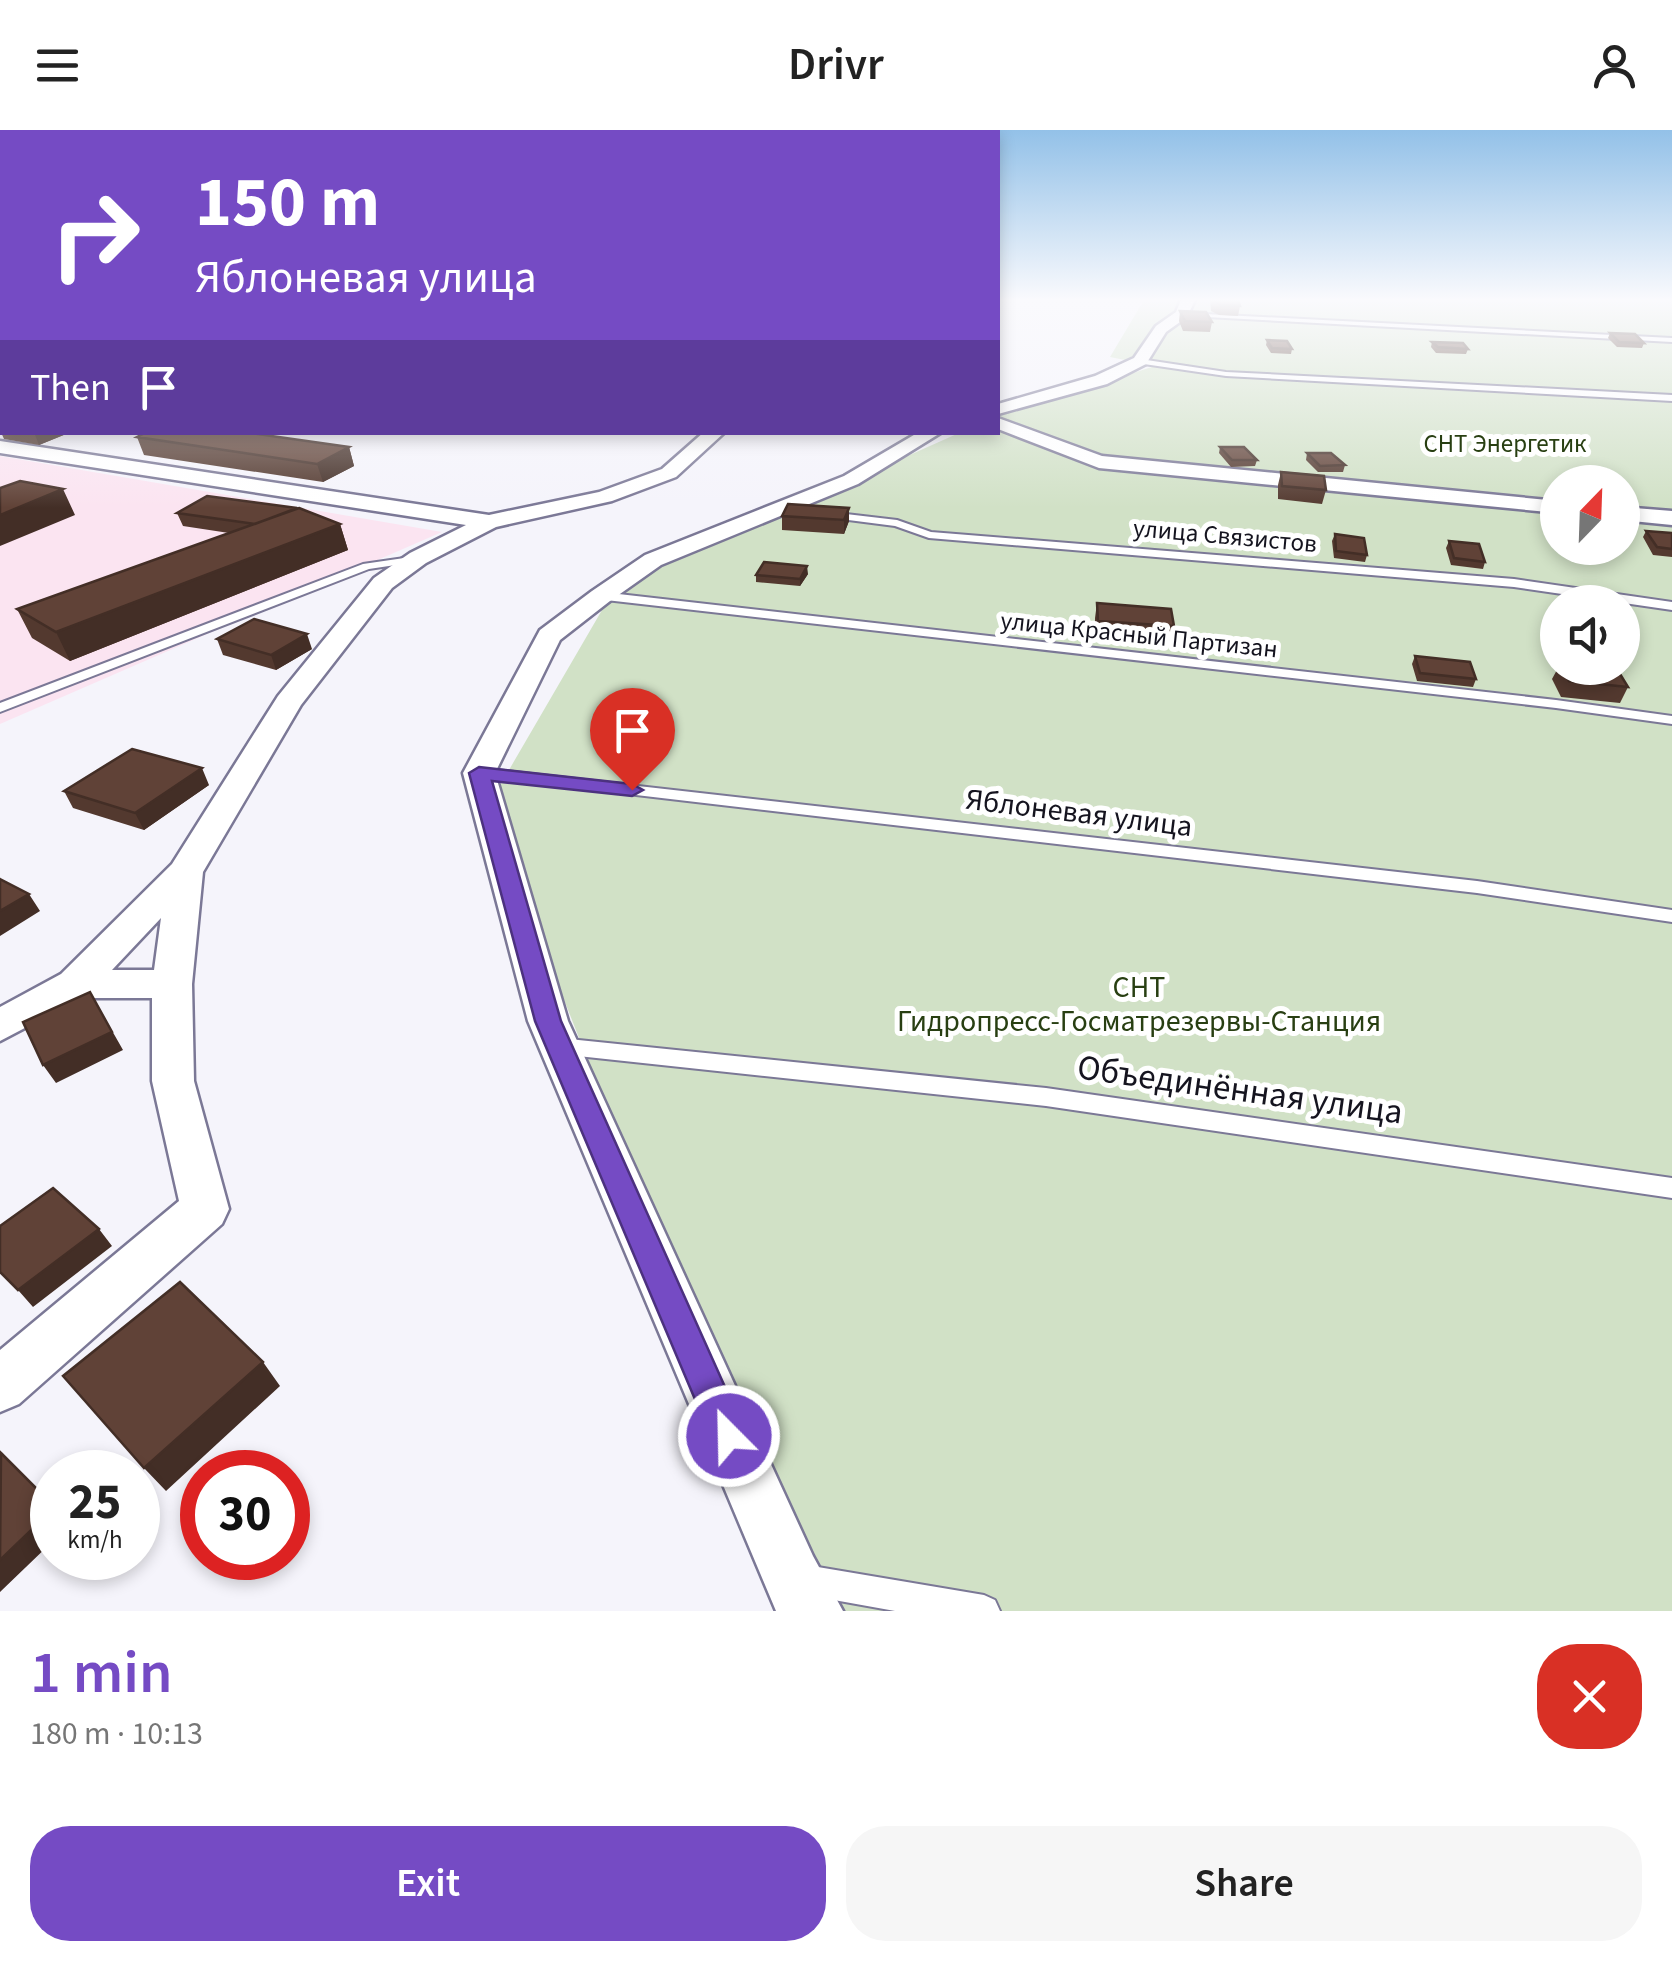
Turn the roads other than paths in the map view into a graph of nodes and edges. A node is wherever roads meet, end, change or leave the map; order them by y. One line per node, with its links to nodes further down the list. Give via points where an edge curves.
1 (1122, 369): 5 (street)
2 (1196, 369): 3 (lane)
3 (1654, 397): 4 (lane); 6 (lane)
4 (1672, 398)
5 (1000, 408)
6 (1672, 412)
7 (1000, 424): 11 (street, via 1099,462)
8 (713, 435): 15 (street, via 669,473 604,497)
9 (928, 435): 12 (street, via 851,480)
10 (0, 447): 15 (street)
11 (1540, 506)
12 (775, 509): 17 (street, via 653,560); 18 (lane, улица Связистов, via 897,523 929,534 1514,582)
13 (1640, 515): 14 (street)
14 (1672, 518)
15 (489, 522): 16 (street)
16 (418, 558): 19 (lane, via 367,566); 22 (street, via 383,583 288,702)
17 (601, 596): 20 (lane, улица Красный Партизан); 21 (street, via 549,636)
18 (1672, 606)
19 (0, 708)
20 (1672, 720)
21 (479, 773): 23 (lane, Яблоневая улица); 27 (street)
22 (186, 872): 24 (street); 25 (street)
23 (1672, 916)
24 (75, 984): 25 (street); 26 (street)
25 (172, 984): 29 (street, via 174,1081 204,1209)
26 (0, 1026)
27 (559, 1046): 28 (lane, Объединённая улица, via 1046,1098); 30 (street)
28 (1672, 1188)
29 (0, 1385)
30 (791, 1578): 31 (street); 32 (lane)
31 (812, 1611)
32 (984, 1611)

